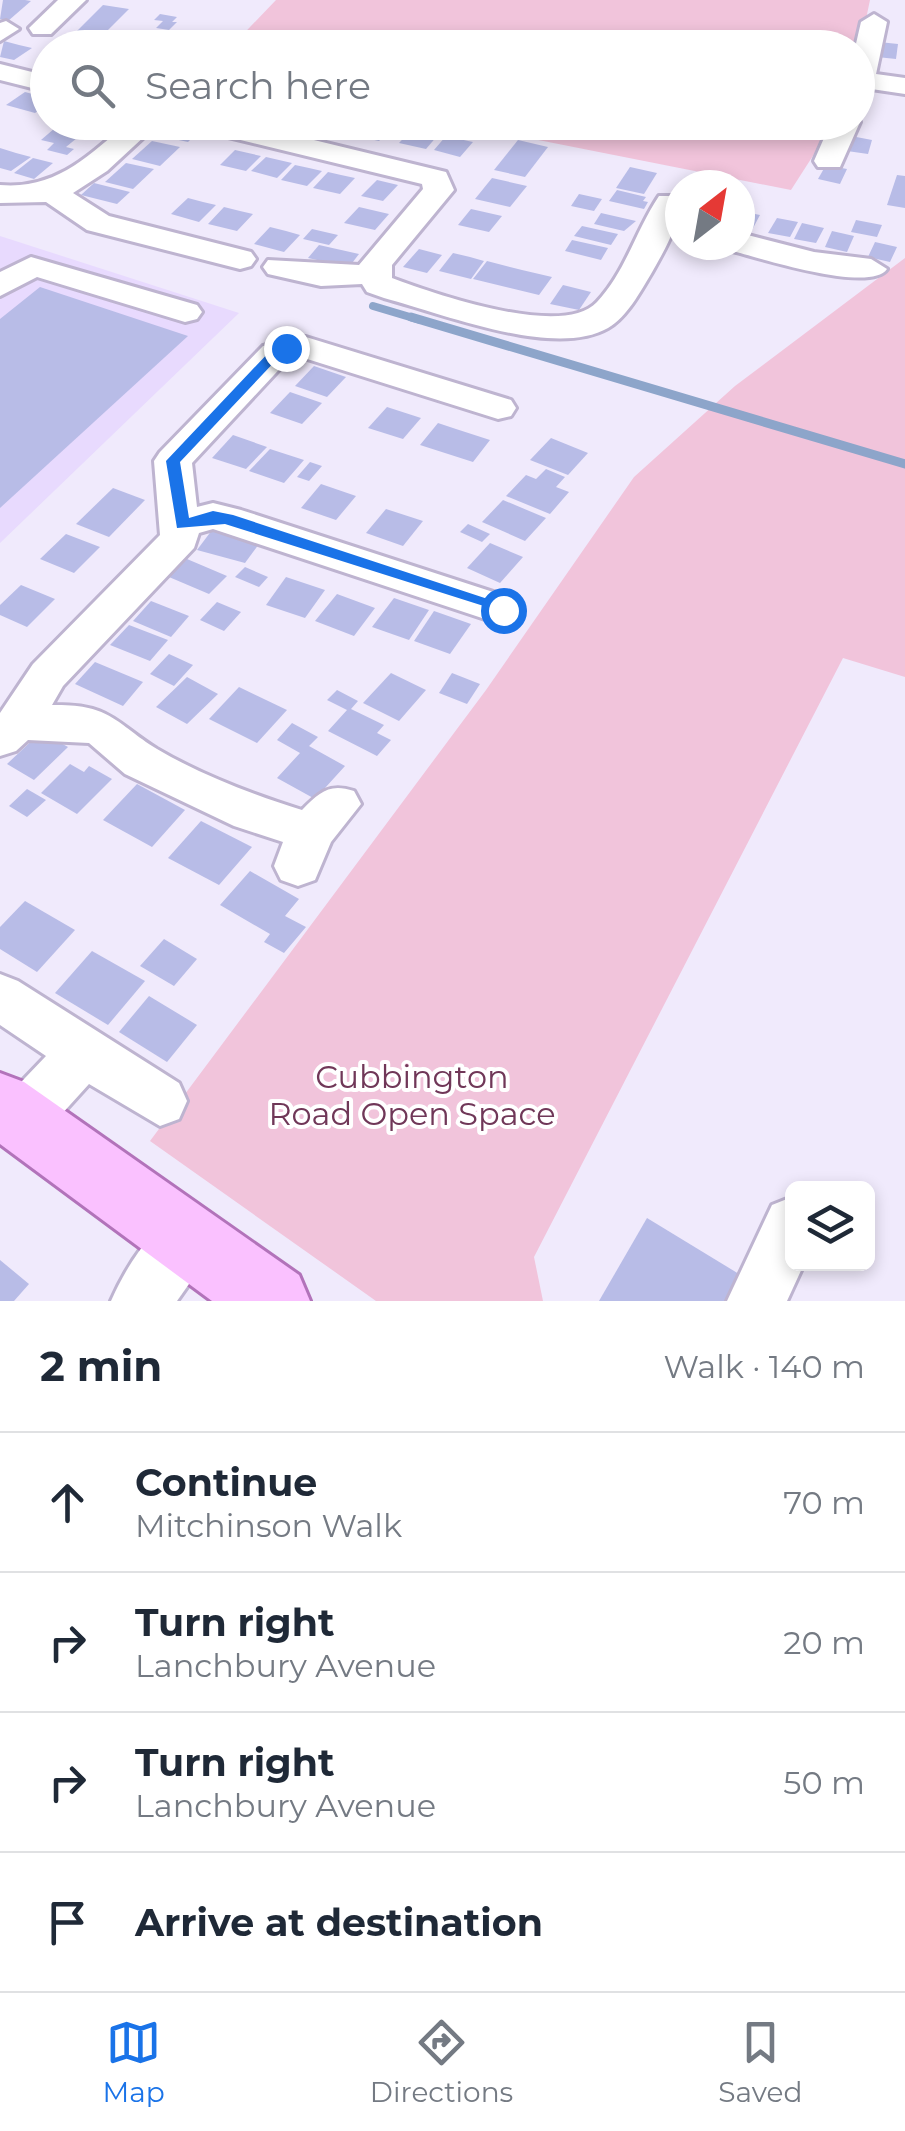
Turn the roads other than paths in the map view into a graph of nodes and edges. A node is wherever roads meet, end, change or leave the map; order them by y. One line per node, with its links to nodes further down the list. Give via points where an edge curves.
1 (73, 0): 2 (street)
2 (42, 28)
3 (0, 72): 4 (street)
4 (30, 80)
5 (875, 86): 6 (street)
6 (905, 86)
7 (124, 140): 11 (street)
8 (276, 140): 18 (street, via 435,178 439,190)
9 (838, 140): 10 (street)
10 (828, 161)
11 (53, 193): 12 (street); 15 (street, via 98,224)
12 (0, 194)
13 (665, 229): 18 (street, via 599,320 578,329 551,329 396,291 379,285)
14 (755, 247): 17 (street)
15 (240, 259)
16 (279, 267): 18 (street, via 321,276)
17 (871, 269)
18 (373, 274)
19 (1, 285): 20 (street, via 31,267 48,269)
20 (185, 312)
21 (498, 408): 22 (street, via 306,347 286,348 173,461)
22 (182, 524): 23 (street, via 227,519); 24 (street, via 171,551 48,675)
23 (504, 609)
24 (9, 731): 25 (street, via 69,722 102,730 141,761 250,813)
25 (316, 834)
26 (0, 996): 27 (street)
27 (85, 1051): 28 (street); 29 (street)
28 (160, 1101)
29 (11, 1112): 30 (main road)
30 (188, 1237): 32 (street); 33 (main road)
31 (785, 1241): 34 (street)
32 (142, 1301)
33 (273, 1301)
34 (757, 1301)

